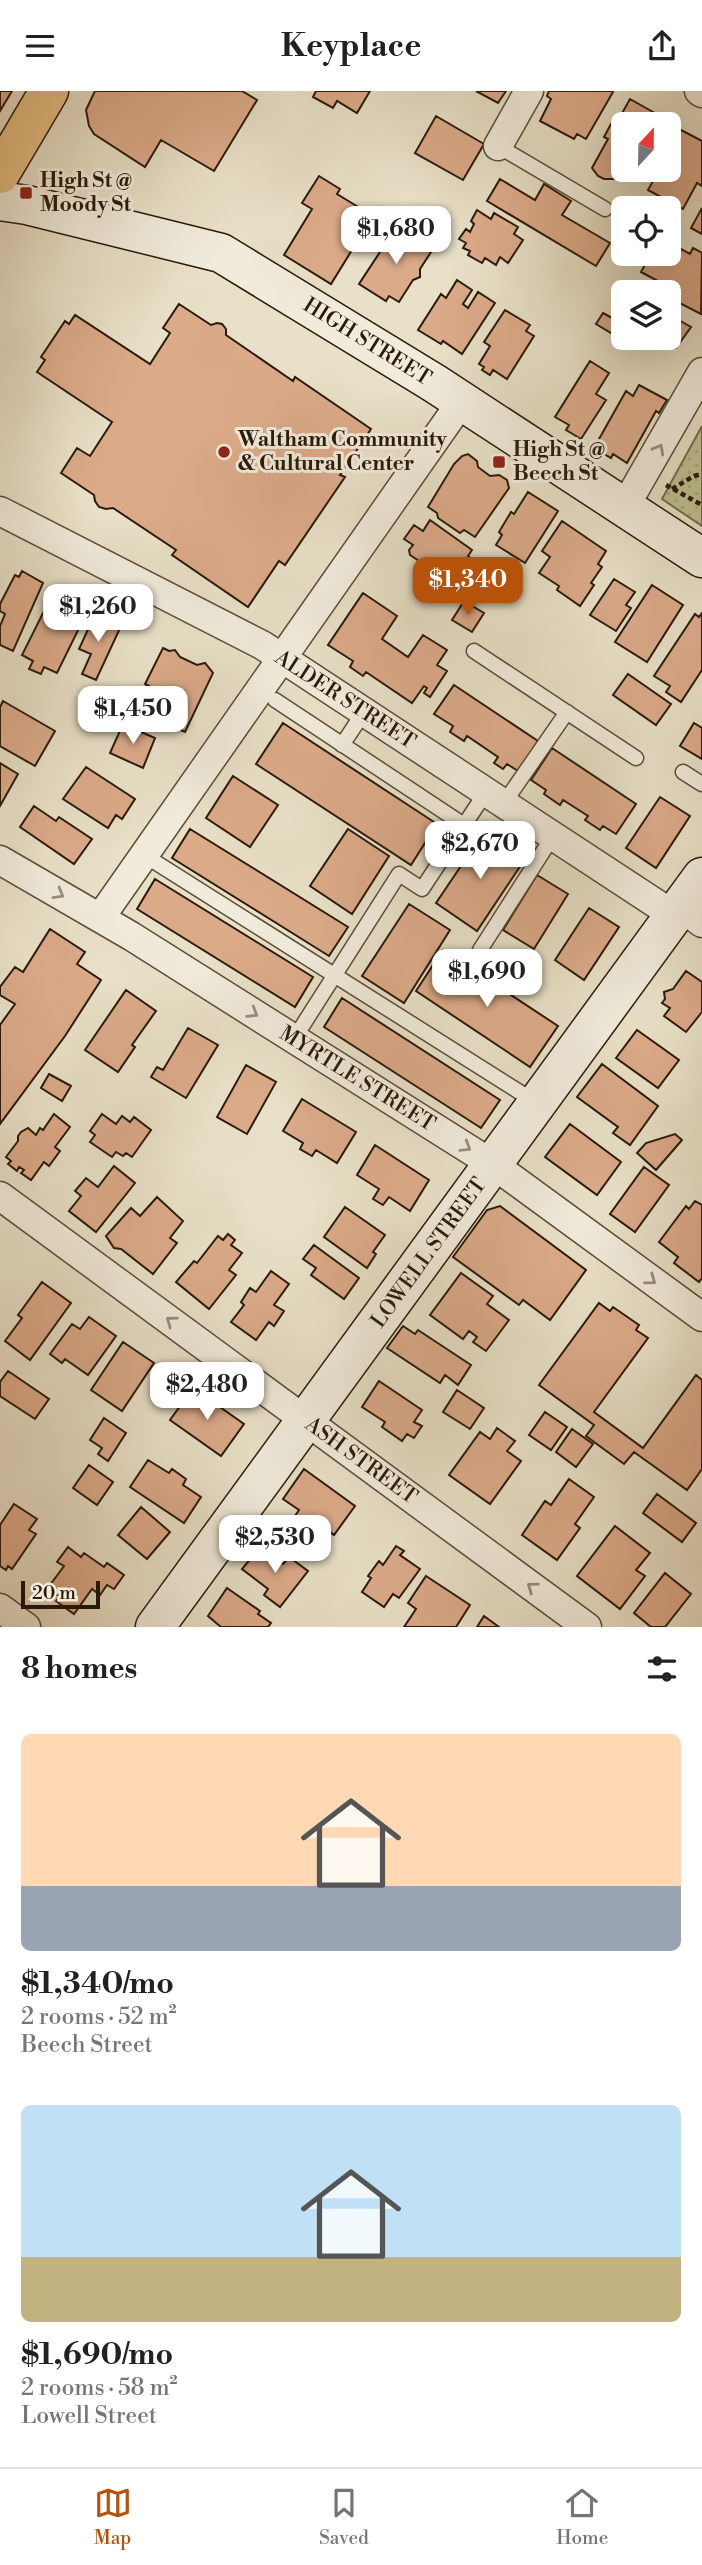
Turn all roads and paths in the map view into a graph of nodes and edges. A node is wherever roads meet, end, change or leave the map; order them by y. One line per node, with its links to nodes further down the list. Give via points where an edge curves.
1 (49, 91): 4 (main road)
2 (529, 91): 3 (street)
3 (498, 146): 6 (lane)
4 (0, 174)
5 (0, 201): 8 (street, HIGH STREET, via 221,253)
6 (605, 209)
7 (702, 372): 13 (street, one-way to 7)
8 (462, 401): 13 (street, HIGH STREET); 17 (street)
9 (702, 474): 11 (path)
10 (664, 485): 11 (path)
11 (672, 488): 12 (path)
12 (702, 505)
13 (624, 508): 15 (street, HIGH STREET)
14 (0, 511): 17 (street, ALDER STREET, via 244,635)
15 (702, 558)
16 (474, 651): 20 (lane)
17 (282, 659): 19 (street, ALDER STREET); 28 (street)
18 (275, 701): 21 (lane)
19 (364, 712): 21 (lane); 25 (street, ALDER STREET)
20 (567, 712): 22 (lane); 25 (lane)
21 (342, 745): 26 (lane)
22 (636, 758)
23 (683, 772): 24 (lane)
24 (702, 784)
25 (495, 798): 26 (lane); 27 (street, ALDER STREET)
26 (464, 825): 33 (lane, via 422,889 399,874)
27 (553, 836): 30 (street, ALDER STREET); 32 (lane)
28 (144, 855): 31 (street); 33 (lane)
29 (0, 860): 31 (street, MYRTLE STREET, one-way to 31)
30 (690, 906): 35 (street, LOWELL STREET)
31 (100, 918): 34 (street, MYRTLE STREET, one-way to 34)
32 (480, 950)
33 (335, 975): 34 (lane); 35 (lane)
34 (294, 1039): 36 (street, MYRTLE STREET, one-way to 36)
35 (538, 1103): 36 (street, LOWELL STREET)
36 (494, 1165): 38 (street, MYRTLE STREET, one-way to 38); 39 (street, LOWELL STREET)
37 (0, 1196): 39 (street, ASH STREET, one-way to 37)
38 (702, 1317)
39 (307, 1421): 42 (street, LOWELL STREET); 43 (street, ASH STREET, one-way to 39)
40 (0, 1608): 41 (street)
41 (26, 1627)
42 (155, 1627)
43 (587, 1627)

